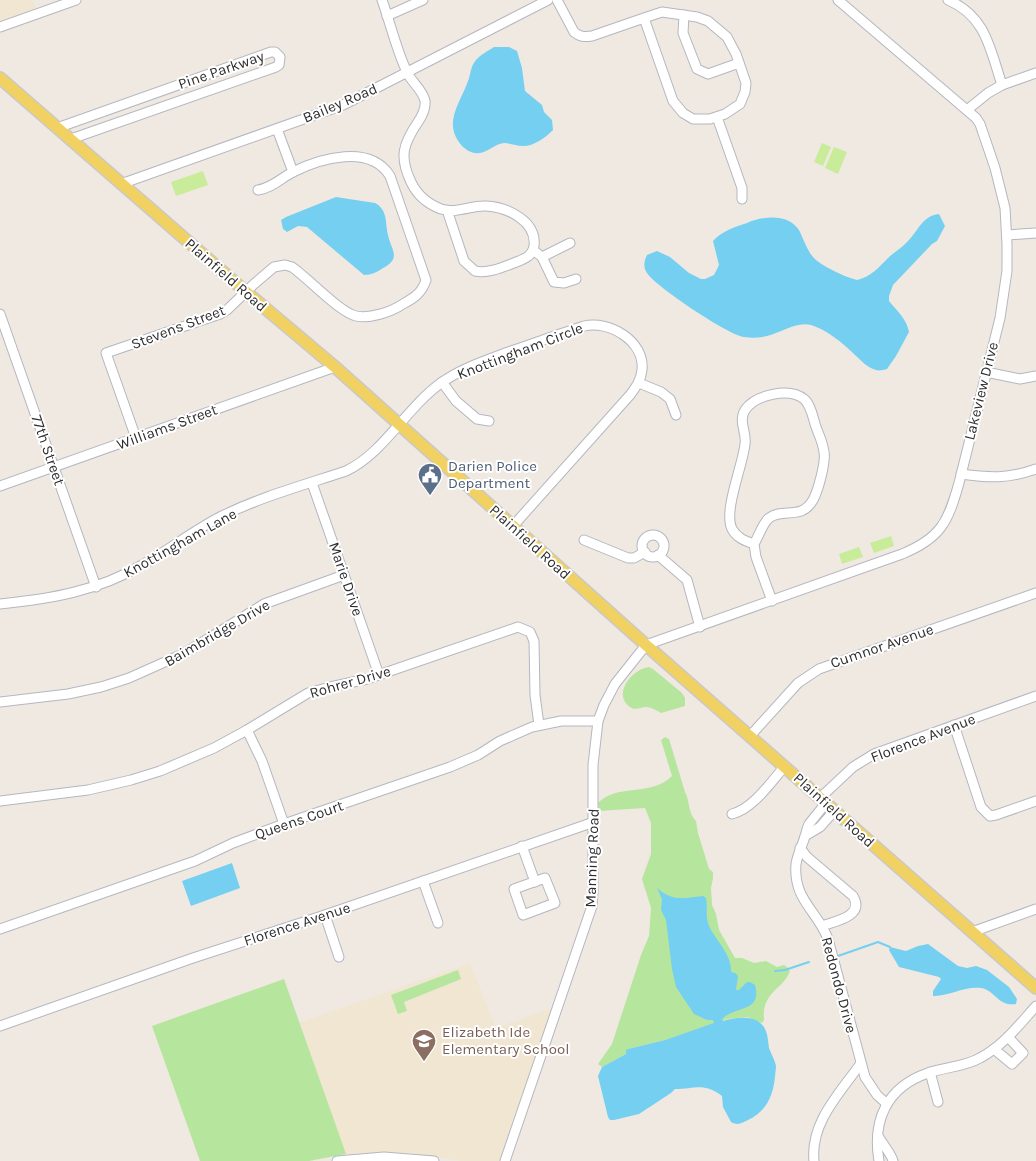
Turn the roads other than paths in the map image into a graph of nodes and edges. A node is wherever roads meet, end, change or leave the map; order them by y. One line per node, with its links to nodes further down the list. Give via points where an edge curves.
1 (76, 0): 11 (street)
2 (382, 0): 9 (street)
3 (423, 0): 9 (street)
4 (548, 0): 13 (street, Bailey Road)
5 (558, 0): 10 (street, via 578,36 585,37)
6 (838, 0): 19 (street, Lakeview Drive)
7 (948, 0): 17 (street, via 960,5 979,24)
8 (684, 15): 10 (street, via 662,12); 12 (street, via 708,21 721,30); 12 (street, via 683,33 697,69 708,74)
9 (387, 16): 13 (street)
10 (644, 18): 20 (street, via 675,105 693,119)
11 (0, 27)
12 (739, 63): 20 (street, via 746,83 743,99 736,108)
13 (407, 73): 22 (street, Bailey Road, via 343,105); 28 (street, via 423,95 425,107 405,145 404,165 420,195 430,204)
14 (1036, 73): 17 (street)
15 (0, 78): 21 (main road, Plainfield Road)
16 (179, 84): 18 (street); 18 (street, Pine Parkway, via 271,52 280,57 276,67); 21 (street, Pine Parkway)
17 (1002, 85): 19 (street)
18 (184, 99): 23 (street, Pine Parkway)
19 (966, 110): 30 (street, Lakeview Drive, via 980,124 995,168 1005,208)
20 (718, 117): 27 (street, via 742,188)
21 (57, 128): 23 (main road, Plainfield Road)
22 (277, 128): 24 (street); 25 (street, Bailey Road)
23 (71, 139): 25 (main road, Plainfield Road)
24 (292, 172): 26 (street); 35 (street, Stevens Street, via 348,156 374,161 384,167 426,280 424,288 419,295 397,308 362,316 348,313 288,265 274,267)
25 (121, 184): 35 (main road, Plainfield Road)
26 (258, 190)
27 (742, 199)
28 (447, 210): 32 (street, via 487,206 514,214 530,228); 32 (street, via 464,261 475,271 489,271 526,258)
29 (1036, 233): 30 (street)
30 (1007, 234): 38 (street, Lakeview Drive, via 1004,296)
31 (570, 243): 33 (street)
32 (533, 250): 33 (street)
33 (542, 257): 34 (street, via 554,282)
34 (576, 279)
35 (246, 292): 37 (main road, Plainfield Road); 45 (street, Stevens Street, via 220,314 106,353)
36 (0, 314): 46 (street, 77th Street)
37 (335, 367): 44 (main road, Plainfield Road); 45 (street, Williams Street)
38 (986, 372): 39 (street, via 1020,380); 48 (street, Lakeview Drive)
39 (1036, 376)
40 (442, 382): 41 (street, Knottingham Circle, via 480,362 595,324 614,328 636,349 642,363); 43 (street, via 456,402 477,419); 44 (street, Knottingham Circle)
41 (638, 383): 42 (street, via 670,399); 51 (street)
42 (676, 415)
43 (489, 421)
44 (398, 424): 49 (street, Knottingham Lane, via 359,464); 51 (main road, Plainfield Road)
45 (136, 438): 46 (street, Williams Street)
46 (54, 467): 50 (street, Williams Street); 57 (street, 77th Street)
47 (1036, 469): 48 (street, via 1000,478)
48 (961, 474): 59 (street, Lakeview Drive, via 949,514 930,541)
49 (312, 483): 56 (street, Marie Drive); 57 (street, Knottingham Lane, via 222,516 139,567)
50 (0, 486)
51 (513, 526): 62 (main road, Plainfield Road)
52 (584, 540): 54 (street, via 628,558)
53 (754, 544): 53 (street, via 736,535 730,519 745,444 743,415 758,400 792,394 802,397 810,408 824,450 823,465 814,499 808,506 797,513 771,516); 59 (street)
54 (645, 552): 55 (street, via 651,556); 55 (street, via 645,540 657,536 664,546)
55 (658, 555): 61 (street, via 687,580)
56 (344, 575): 63 (street, Marie Drive); 65 (street, Baimbridge Drive, via 264,604 185,653 137,675 68,694)
57 (96, 587): 60 (street, Knottingham Lane, via 46,599)
58 (1036, 593): 70 (street, Cumnor Avenue, via 819,669 798,683)
59 (772, 601): 61 (street, Lakeview Drive)
60 (0, 604)
61 (700, 627): 62 (street, Lakeview Drive)
62 (646, 645): 66 (street, Manning Road, via 615,684); 70 (main road, Plainfield Road)
63 (379, 675): 67 (street, Rohrer Drive, via 512,628 522,628 530,632 534,641 535,695); 69 (street, Rohrer Drive, via 308,694)
64 (1036, 696): 68 (street, Florence Avenue)
65 (0, 702)
66 (598, 721): 67 (street, Queens Court, via 572,720); 76 (street, Manning Road)
67 (540, 725): 77 (street, Queens Court, via 450,767)
68 (954, 725): 73 (street, via 981,808 990,816); 74 (street, Florence Avenue, via 874,754 848,771)
69 (247, 730): 72 (street, Rohrer Drive, via 194,758 131,780 75,792); 77 (street, via 262,761)
70 (750, 736): 71 (main road, Plainfield Road)
71 (785, 766): 74 (main road, Plainfield Road); 75 (street, via 750,805)
72 (0, 800)
73 (1036, 801)
74 (827, 804): 79 (street, Redondo Drive, via 809,824); 87 (main road, Plainfield Road)
75 (732, 814)
76 (594, 822): 78 (street, Florence Avenue); 101 (street, Manning Road, via 594,893 590,914)
77 (284, 824): 86 (street, Queens Court, via 195,861)
78 (522, 846): 80 (street, Florence Avenue); 81 (street)
79 (800, 848): 85 (street, Redondo Drive, via 796,863 797,883 804,902); 85 (street, via 856,902 855,911 850,915)
80 (423, 881): 83 (street, Florence Avenue); 84 (street)
81 (535, 882): 81 (street, via 514,889 523,915 554,904 546,878)
82 (1036, 909): 87 (street)
83 (325, 915): 88 (street); 91 (street, Florence Avenue)
84 (438, 923)
85 (822, 926): 94 (street, Redondo Drive)
86 (0, 930)
87 (972, 932): 89 (main road, Plainfield Road)
88 (339, 957)
89 (1036, 988)
90 (1036, 1006): 92 (street)
91 (0, 1026)
92 (1008, 1038): 93 (street); 93 (street, via 1022,1053 1012,1064)
93 (994, 1049): 95 (street, via 968,1064)
94 (861, 1063): 97 (street, Redondo Drive, via 870,1086); 102 (street, via 841,1088 819,1125)
95 (930, 1072): 96 (street); 97 (street, via 912,1080)
96 (938, 1102)
97 (887, 1104): 98 (street)
98 (877, 1134): 103 (street); 104 (street)
99 (337, 1161): 100 (street, via 384,1157)
100 (434, 1161)
101 (505, 1161)
102 (814, 1161)
103 (879, 1161)
104 (893, 1161)

